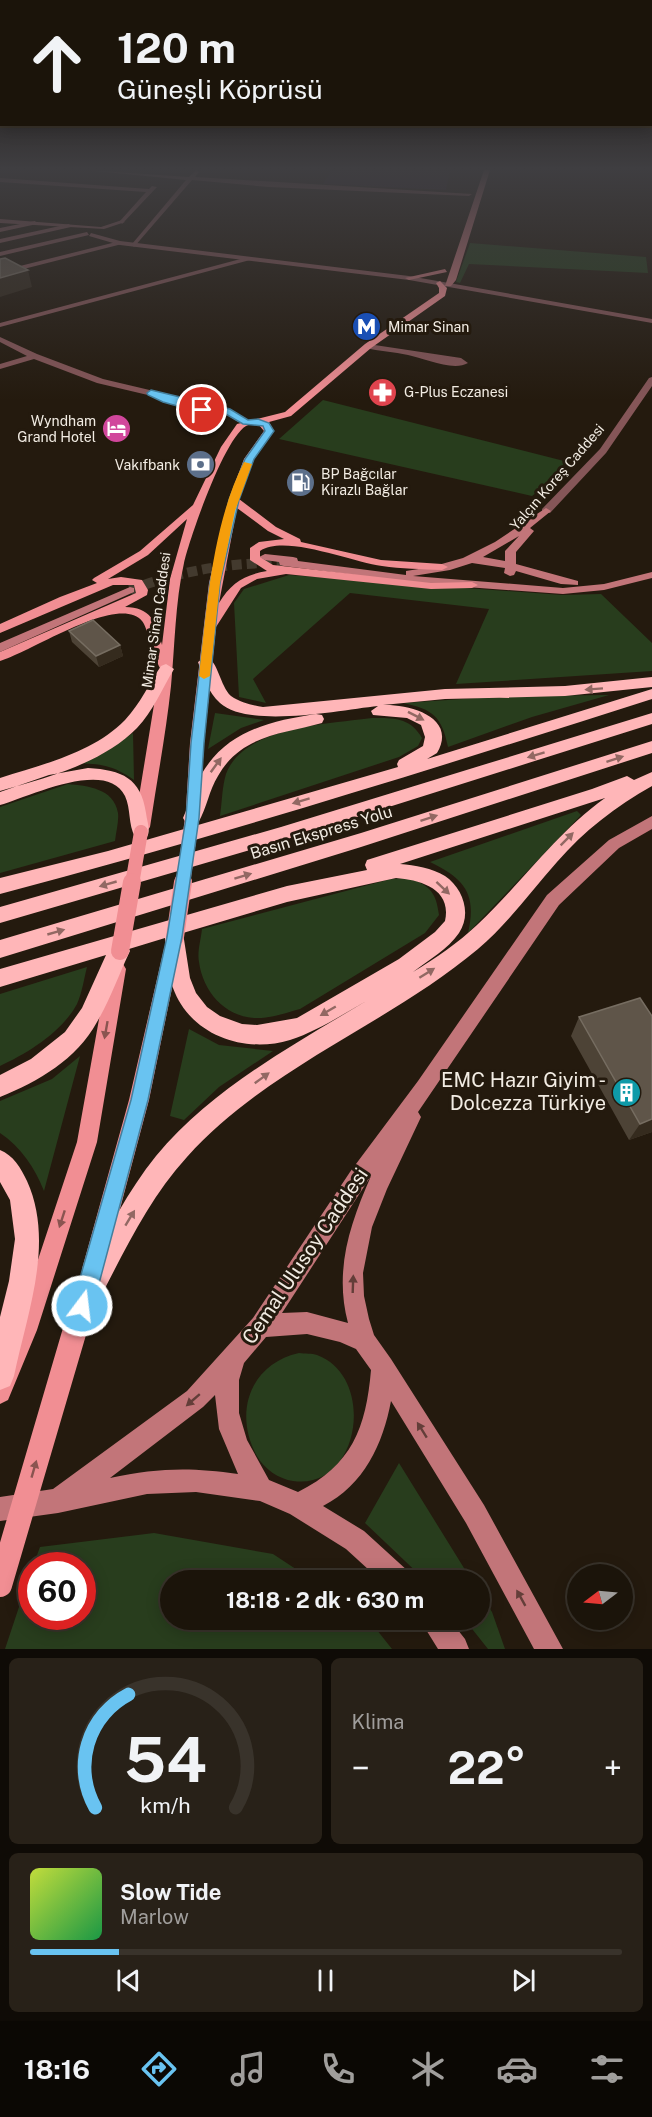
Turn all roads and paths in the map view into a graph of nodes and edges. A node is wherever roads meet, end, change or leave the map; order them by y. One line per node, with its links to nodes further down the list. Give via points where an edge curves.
1 (31, 247): 5 (street)
2 (104, 247): 7 (street)
3 (150, 247): 6 (street)
4 (463, 247): 9 (main road, via 452,280)
5 (0, 254)
6 (248, 259): 8 (street); 11 (street)
7 (0, 273)
8 (409, 278): 9 (street); 9 (main road, via 446,268)
9 (444, 283): 10 (street); 13 (main road, via 442,294)
10 (652, 321)
11 (0, 325)
12 (0, 339): 15 (street)
13 (368, 346): 14 (street); 19 (main road, via 288,414)
14 (407, 352): 14 (street, via 446,362 464,363 436,355)
15 (34, 356): 16 (street); 18 (street, via 100,381)
16 (0, 367)
17 (652, 380): 22 (street, Yalçın Koreş Caddesi, via 603,451)
18 (243, 421): 19 (main road); 21 (main road, Mimar Sinan Caddesi)
19 (258, 422): 20 (main road, via 266,424 269,431 249,459)
20 (234, 500): 23 (main road, via 272,529); 37 (main road, via 215,583)
21 (197, 507): 34 (main road, via 144,554); 42 (main road, Mimar Sinan Caddesi, via 182,549 170,616)
22 (546, 511): 25 (main road); 27 (main road, Yalçın Koreş Caddesi, via 511,551)
23 (306, 547): 28 (main road, via 381,562); 29 (main road, via 276,542 254,550 254,558 270,568)
24 (265, 557): 28 (main road, via 402,573)
25 (474, 560): 27 (main road); 28 (main road)
26 (284, 563): 31 (main road)
27 (509, 565): 32 (main road, Yalçın Koreş Caddesi, via 507,580); 33 (main road, via 544,578)
28 (442, 567)
29 (301, 573): 31 (main road, via 431,586); 37 (main road, via 255,577 232,588)
30 (652, 575): 33 (main road)
31 (472, 585): 32 (main road)
32 (489, 586): 33 (main road, via 563,591)
33 (604, 587)
34 (56, 603): 35 (main road, via 121,580 132,580 141,586 138,597); 36 (main road)
35 (97, 614): 40 (main road); 42 (main road, via 134,611 145,616)
36 (0, 629)
37 (209, 632): 41 (main road)
38 (0, 640): 39 (main road, via 126,588)
39 (0, 648)
40 (0, 657)
41 (206, 662): 43 (highway, one-way to 41, via 565,691 445,694 263,712 237,707 224,699 211,680); 52 (main road)
42 (166, 669): 49 (highway, via 142,711 120,735 84,754); 54 (main road, Mimar Sinan Caddesi)
43 (652, 682)
44 (652, 694): 50 (highway, via 450,759)
45 (652, 718): 57 (highway, Basın Ekspress Yolu, one-way to 57, via 315,824)
46 (652, 747): 59 (highway, Basın Ekspress Yolu, one-way to 46)
47 (652, 771): 56 (highway, via 598,794)
48 (652, 778): 65 (highway, one-way to 48, via 152,1183 201,1126 278,1067 474,941 585,821)
49 (0, 784)
50 (357, 784): 52 (highway, one-way to 50, via 213,768 228,750 258,732 297,722 390,710 418,715 428,723 433,730 431,749 407,764); 55 (highway, one-way to 55)
51 (0, 799): 54 (highway, via 70,775 100,774 131,789)
52 (192, 818): 58 (main road, bridge)
53 (652, 822): 63 (main road, Cemal Ulusoy Caddesi, via 614,844 554,900)
54 (141, 832): 60 (main road, Mimar Sinan Caddesi, bridge)
55 (5, 886)
56 (287, 894): 58 (highway, one-way to 58, via 396,871 414,872 447,888 457,910 454,925 443,938 416,957 304,1025 263,1036 237,1034 200,1013 188,999 181,981); 61 (highway)
57 (0, 915)
58 (175, 937): 65 (main road, via 139,1100)
59 (0, 949)
60 (120, 951): 62 (highway, via 80,1030 37,1069); 71 (main road, Mimar Sinan Caddesi, one-way to 71, via 87,1142 26,1330)
61 (0, 978)
62 (0, 1086)
63 (425, 1087): 66 (main road, Cemal Ulusoy Caddesi, via 357,1179); 67 (main road, Cemal Ulusoy Caddesi, one-way to 63, via 353,1296 355,1248 376,1192)
64 (0, 1161): 70 (highway, via 20,1191 28,1215 28,1253)
65 (82, 1306): 77 (main road, one-way to 65, bridge)
66 (261, 1326): 67 (main road, via 307,1323); 68 (main road, Cemal Ulusoy Caddesi)
67 (364, 1341): 69 (main road)
68 (238, 1353): 72 (main road, via 226,1379 225,1409 241,1457); 73 (main road, Cemal Ulusoy Caddesi, one-way to 73, via 195,1399)
69 (382, 1367): 74 (main road, via 374,1427 358,1460 330,1490); 80 (main road, one-way to 69, via 475,1514)
70 (0, 1376)
71 (0, 1392)
72 (260, 1489): 73 (main road, via 196,1480 147,1482); 74 (main road)
73 (58, 1501): 75 (main road)
74 (299, 1505): 76 (main road, via 355,1540)
75 (0, 1509)
76 (388, 1570)
77 (0, 1585)
78 (441, 1630): 79 (main road)
79 (455, 1649)
80 (549, 1649)

